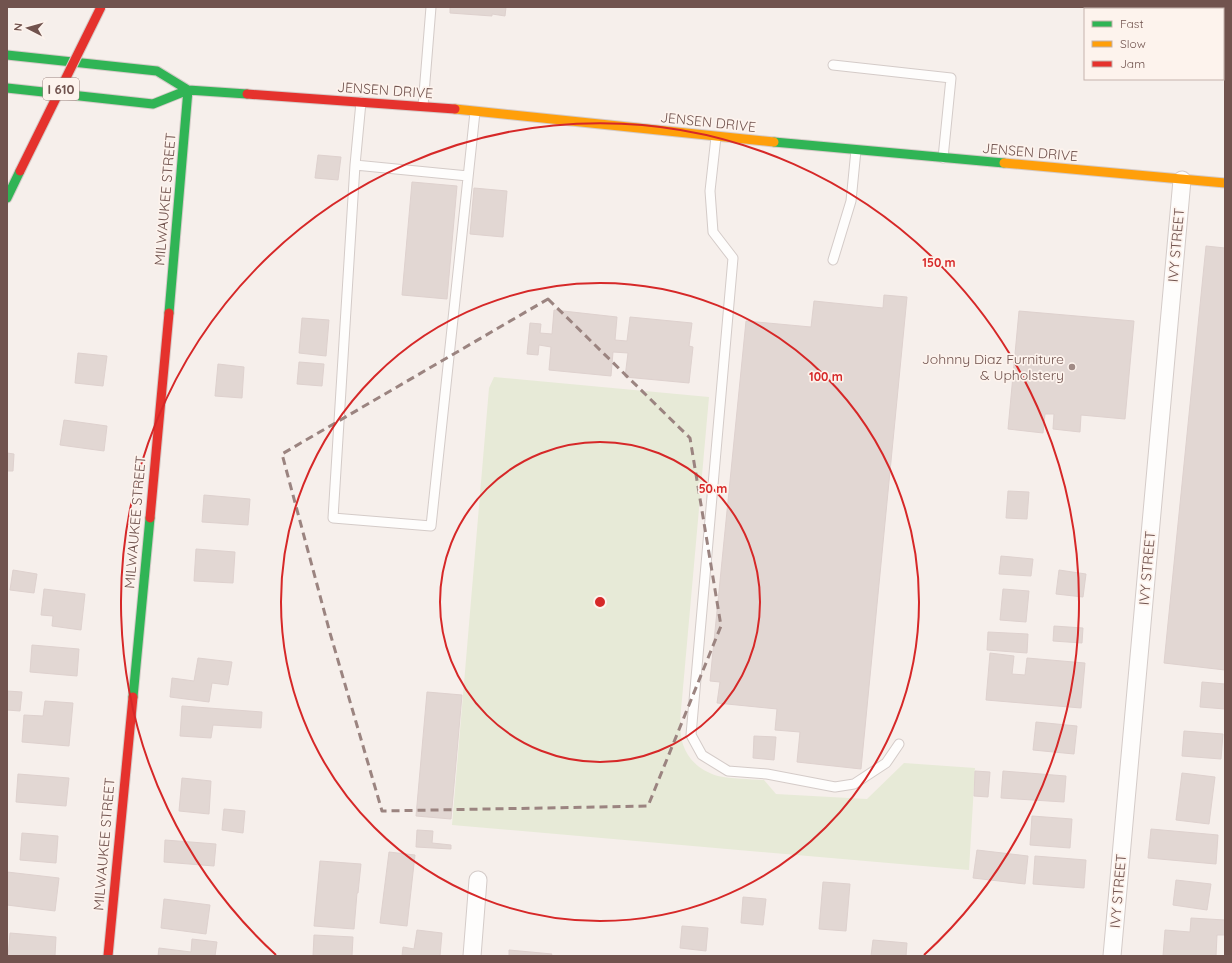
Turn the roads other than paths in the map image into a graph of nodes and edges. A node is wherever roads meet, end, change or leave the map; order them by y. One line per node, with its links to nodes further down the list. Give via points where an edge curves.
1 (101, 7): 17 (main road, I 610, bridge)
2 (431, 7): 8 (lane)
3 (7, 55): 6 (main road, JENSEN DRIVE, via 157,71)
4 (833, 64): 12 (lane, via 951,78)
5 (7, 88): 6 (main road, JENSEN DRIVE, via 153,104)
6 (188, 90): 7 (main road, JENSEN DRIVE); 21 (main road, MILWAUKEE STREET)
7 (361, 102): 8 (main road, JENSEN DRIVE); 13 (lane)
8 (423, 106): 9 (main road, JENSEN DRIVE)
9 (475, 112): 10 (main road, JENSEN DRIVE); 14 (lane)
10 (716, 137): 11 (main road, JENSEN DRIVE); 19 (lane, via 710,191 713,232 732,258 690,735 702,755 728,771 767,774 834,787 854,784 886,763)
11 (856, 150): 12 (main road, JENSEN DRIVE); 18 (lane, via 851,201)
12 (943, 158): 15 (main road, JENSEN DRIVE)
13 (355, 165): 14 (lane); 14 (lane, via 333,518 431,526)
14 (468, 176)
15 (1182, 180): 16 (main road, JENSEN DRIVE); 23 (street, IVY STREET)
16 (1225, 183)
17 (7, 198)
18 (833, 260)
19 (900, 744)
20 (478, 880): 22 (street)
21 (108, 956)
22 (472, 956)
23 (1112, 956)

